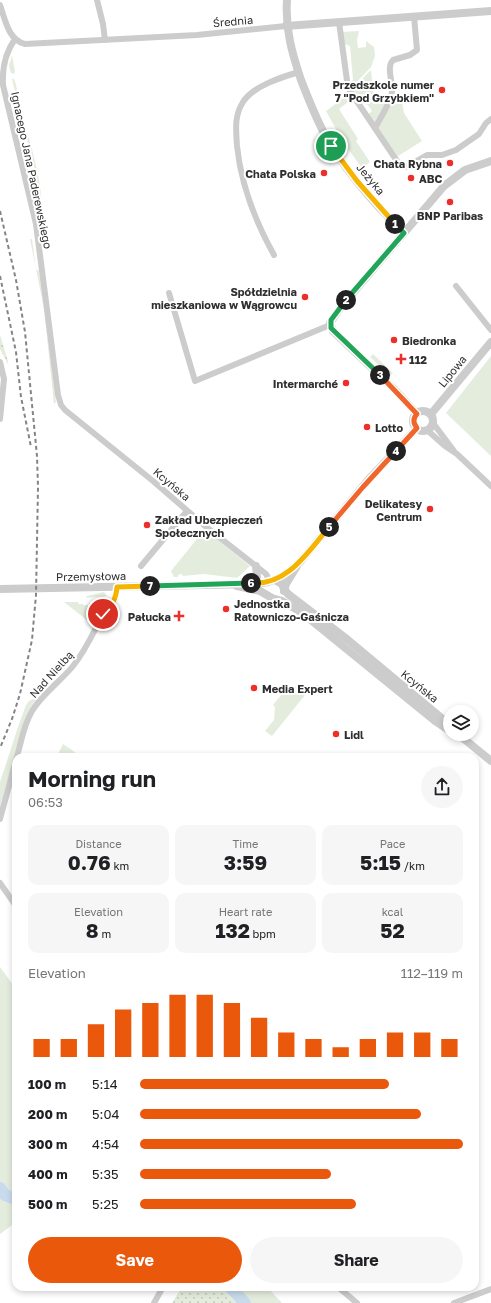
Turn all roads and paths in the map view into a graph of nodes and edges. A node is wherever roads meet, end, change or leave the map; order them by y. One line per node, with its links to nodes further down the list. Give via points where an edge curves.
1 (97, 0): 9 (street, via 104,24)
2 (286, 0): 7 (street, Jeżyka)
3 (0, 5): 8 (street)
4 (491, 11): 5 (street, Średnia)
5 (414, 16): 6 (street, Średnia); 12 (street, via 418,50 391,62 391,97)
6 (339, 22): 7 (street, Średnia); 12 (street, via 346,84)
7 (286, 26): 9 (street, Średnia, via 197,35); 10 (street, Jeżyka)
8 (15, 39): 9 (street, Średnia, via 28,44); 22 (street, Ignacego Jana Paderewskiego, via 5,56 3,86 36,228)
9 (105, 40)
10 (299, 72): 14 (street, Jeżyka, via 315,116 340,159); 15 (street, via 271,82 249,96 240,108 236,124 242,177 254,213)
11 (491, 118): 12 (street, via 479,134 456,150 442,155 427,155 404,168)
12 (375, 128)
13 (491, 161): 14 (street, via 453,178)
14 (404, 233): 18 (street, via 341,307)
15 (274, 255)
16 (456, 286): 19 (street)
17 (169, 293): 18 (street, via 195,381)
18 (330, 325): 23 (street, via 332,331 394,388)
19 (491, 330)
20 (491, 342): 24 (street, Lipowa)
21 (0, 362): 25 (street, via 4,379)
22 (61, 403): 31 (street, Kcyńska, via 66,410)
23 (417, 414): 24 (street, via 425,411); 27 (street, via 414,420)
24 (430, 414): 26 (street)
25 (0, 419)
26 (433, 423): 28 (street); 29 (street)
27 (417, 428): 28 (street); 32 (street)
28 (427, 430): 29 (street)
29 (456, 454): 30 (street)
30 (491, 486)
31 (187, 511): 33 (street, Przemysłowa); 34 (street, Kcyńska)
32 (300, 562): 35 (street, via 282,577); 40 (street)
33 (141, 566)
34 (256, 566): 35 (street, Kcyńska); 36 (street, via 257,577)
35 (271, 581): 36 (street, Przemysłowa); 40 (street, via 280,582); 41 (street, via 265,587)
36 (252, 583): 37 (street, Przemysłowa)
37 (230, 584): 38 (street, Przemysłowa); 41 (street, Przemysłowa)
38 (117, 587): 39 (street, Przemysłowa); 46 (street, Nad Nielbą, via 115,600 103,614 83,653 31,712)
39 (0, 589)
40 (284, 589): 42 (street, via 283,594); 43 (street, Kcyńska)
41 (266, 594): 42 (street)
42 (276, 598): 44 (street, Kcyńska, via 310,618)
43 (443, 719)
44 (443, 726)
45 (466, 741): 47 (street)
46 (18, 753)
47 (491, 761)
48 (12, 775): 49 (street)
49 (0, 819)
50 (0, 883): 51 (street)
51 (12, 900)
52 (491, 1289): 57 (street)
53 (161, 1291): 55 (street)
54 (343, 1291): 56 (street)
55 (154, 1303)
56 (357, 1303)
57 (454, 1303)

